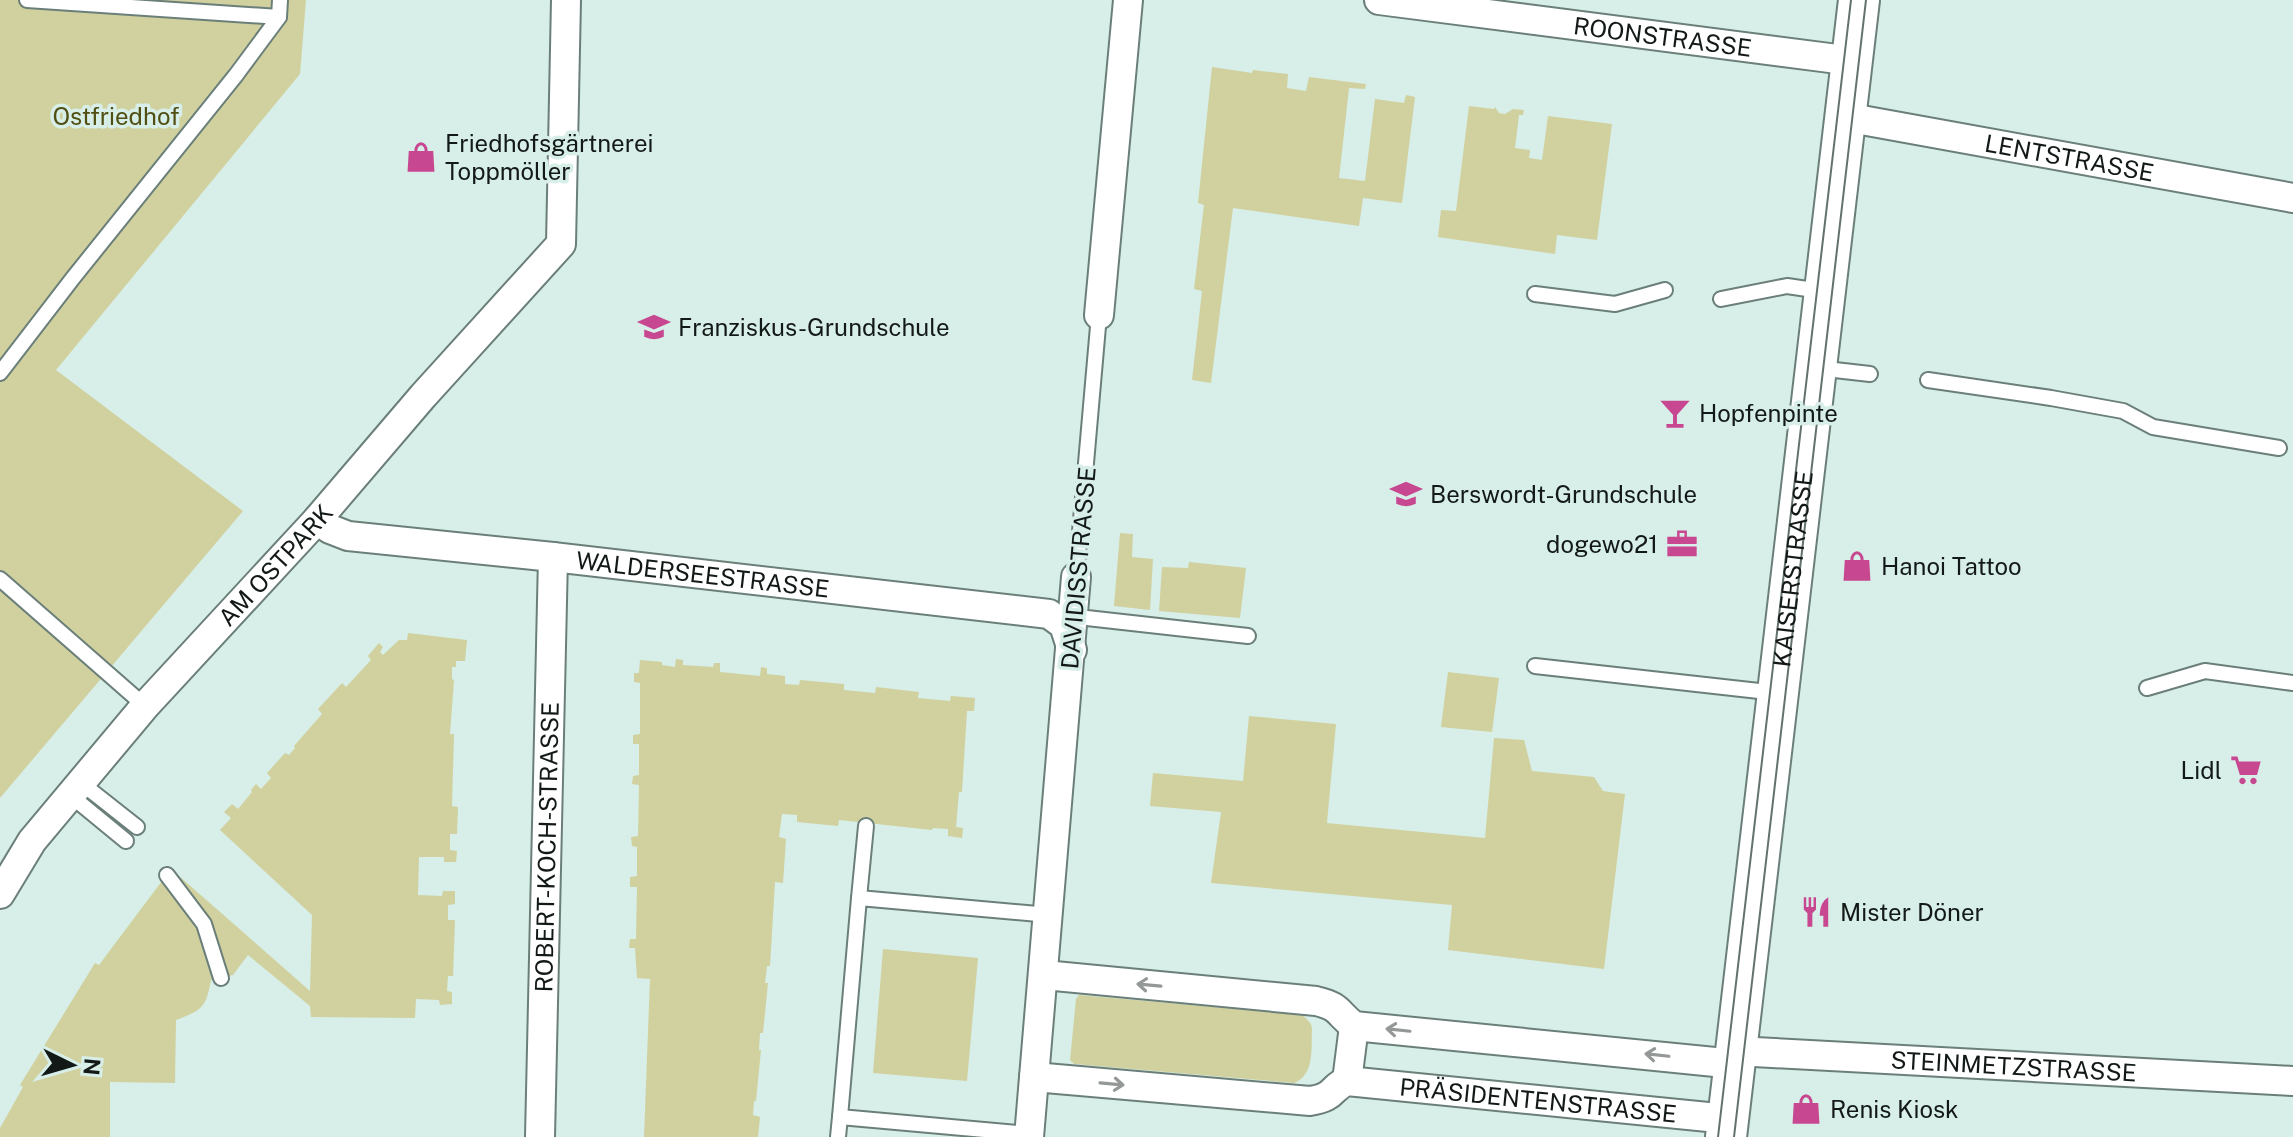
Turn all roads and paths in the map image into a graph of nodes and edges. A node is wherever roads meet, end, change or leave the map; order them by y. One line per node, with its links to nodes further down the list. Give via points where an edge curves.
1 (27, 0): 7 (lane)
2 (280, 0): 7 (lane)
3 (566, 0): 21 (street, AM OSTPARK, via 561,244)
4 (1128, 0): 15 (street, DAVIDISSTRASSE)
5 (1379, 0): 8 (street, ROONSTRASSE)
6 (1859, 0): 8 (main road, KAISERSTRASSE)
7 (279, 17): 17 (lane)
8 (1853, 61): 9 (main road, KAISERSTRASSE)
9 (1845, 117): 10 (street, LENTSTRASSE); 12 (main road, KAISERSTRASSE)
10 (2293, 198)
11 (1665, 290): 13 (lane, via 1615,304)
12 (1825, 292): 14 (lane, via 1787,286); 16 (main road, KAISERSTRASSE)
13 (1535, 294)
14 (1721, 299)
15 (1099, 315): 23 (lane, DAVIDISSTRASSE)
16 (1816, 368): 18 (lane); 30 (main road, KAISERSTRASSE)
17 (0, 373)
18 (1870, 374)
19 (1928, 380): 20 (lane, via 2123,411 2153,427)
20 (2279, 448)
21 (317, 520): 22 (street, WALDERSEESTRASSE, via 348,536); 31 (street, AM OSTPARK)
22 (553, 557): 25 (street, WALDERSEESTRASSE); 50 (street, ROBERT-KOCH-STRASSE)
23 (1076, 577): 25 (street, DAVIDISSTRASSE)
24 (0, 579): 31 (lane)
25 (1061, 615): 26 (lane); 39 (street, DAVIDISSTRASSE, via 1072,650)
26 (1248, 636)
27 (1535, 666): 30 (lane)
28 (2293, 683): 29 (lane, via 2205,671)
29 (2147, 688)
30 (1778, 693): 43 (main road, KAISERSTRASSE)
31 (145, 706): 32 (street, AM OSTPARK)
32 (75, 788): 34 (lane); 35 (lane); 37 (street, AM OSTPARK, via 32,841)
33 (866, 826): 38 (lane)
34 (137, 827)
35 (126, 841)
36 (167, 875): 41 (lane, via 204,924)
37 (0, 894)
38 (859, 898): 39 (lane); 47 (lane)
39 (1049, 915): 40 (street, DAVIDISSTRASSE)
40 (1044, 975): 42 (street, one-way to 40, via 1340,1010 1316,1001); 44 (street, DAVIDISSTRASSE)
41 (221, 978)
42 (1354, 1026): 43 (street, one-way to 42); 45 (street)
43 (1735, 1058): 46 (street, STEINMETZSTRASSE); 48 (main road, KAISERSTRASSE)
44 (1034, 1077): 45 (street, one-way to 45, via 1310,1101 1326,1099); 49 (street, DAVIDISSTRASSE)
45 (1347, 1081): 48 (street, PRÄSIDENTENSTRASSE)
46 (2293, 1081)
47 (840, 1117): 49 (lane); 51 (lane)
48 (1727, 1128)
49 (1029, 1135)
50 (540, 1137)
51 (838, 1137)

